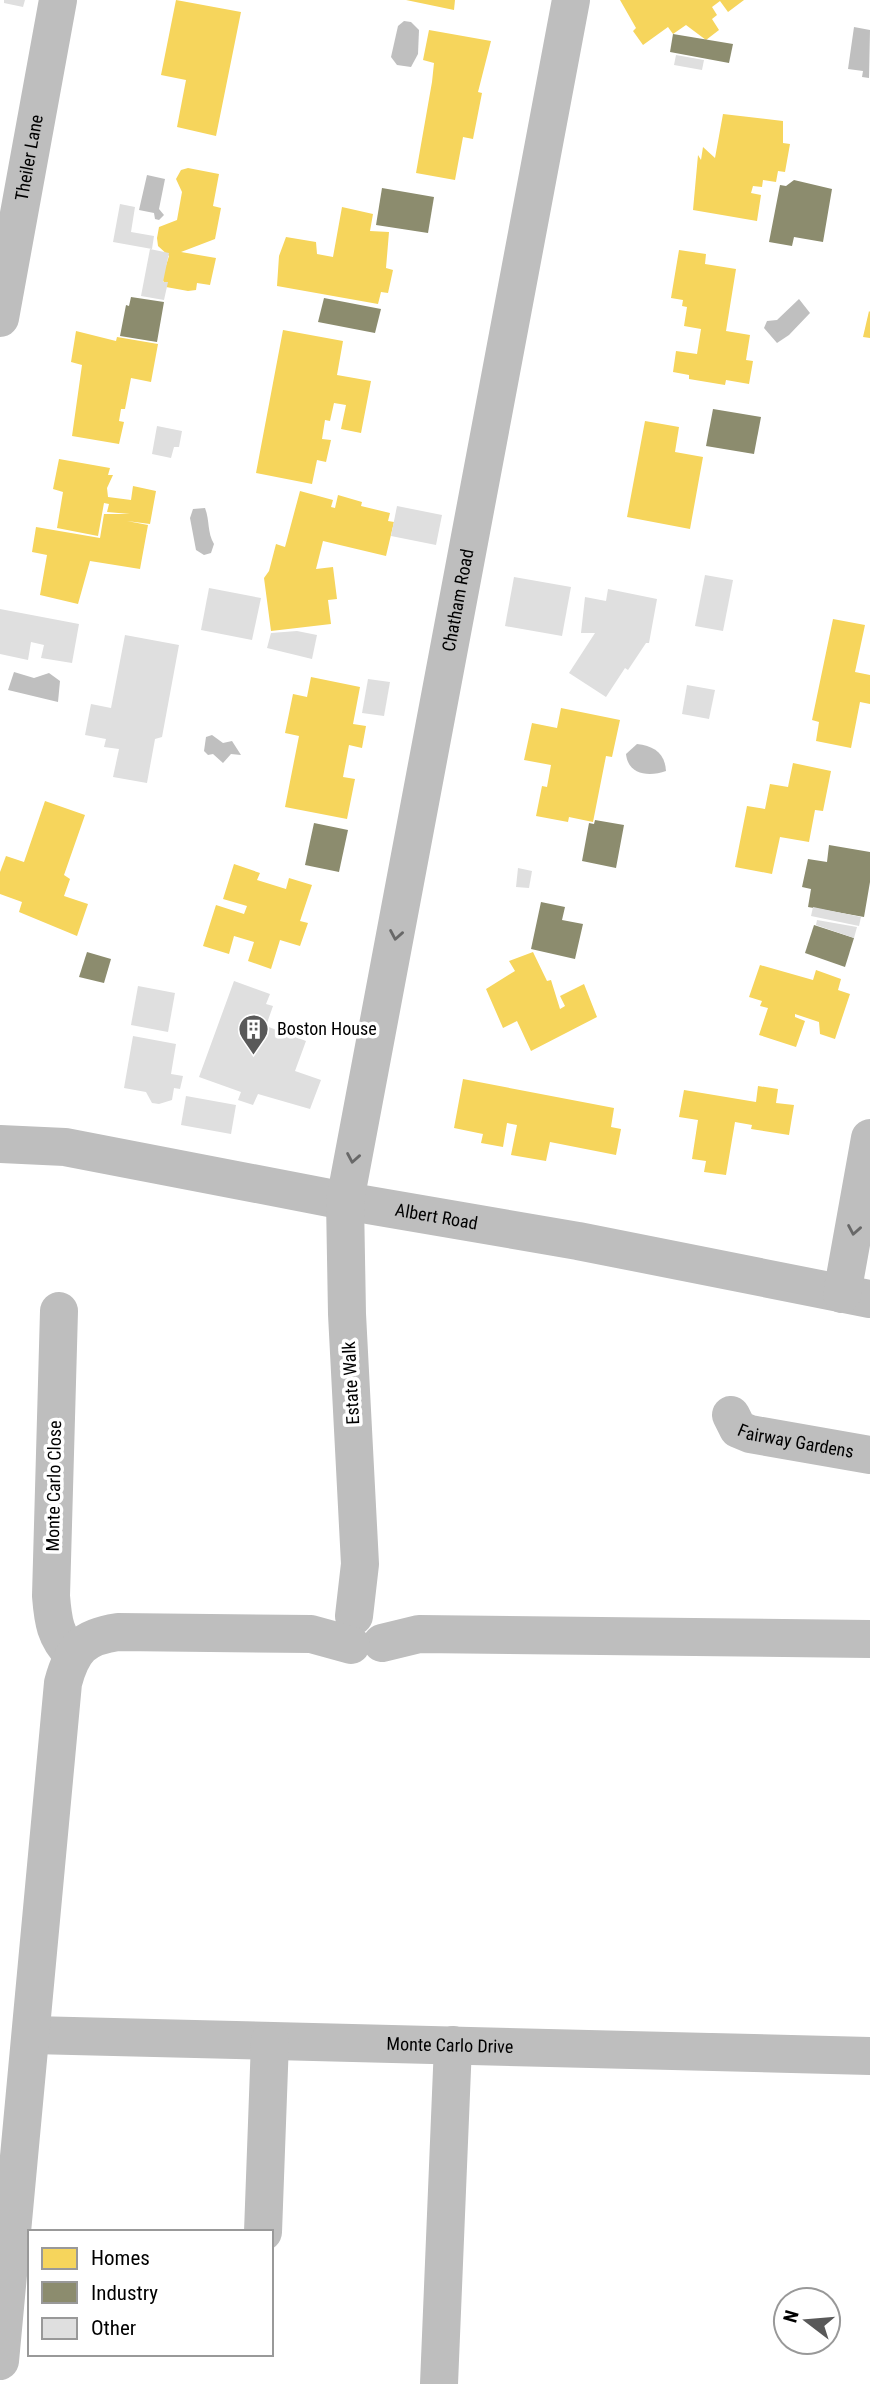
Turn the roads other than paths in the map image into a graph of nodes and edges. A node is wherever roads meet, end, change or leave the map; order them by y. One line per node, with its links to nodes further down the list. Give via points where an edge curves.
1 (58, 0): 3 (street, Theiler Lane)
2 (570, 0): 6 (street, Chatham Road, one-way to 6)
3 (0, 317)
4 (870, 1138): 7 (street, one-way to 7)
5 (0, 1144): 6 (street, Albert Road, via 65,1147)
6 (345, 1201): 7 (street, Albert Road, via 578,1241); 11 (street, Estate Walk, via 360,1564 370,1585)
7 (856, 1297)
8 (59, 1311): 13 (street, Monte Carlo Close, via 51,1596 60,1642)
9 (731, 1415): 10 (street, Fairway Gardens, via 738,1429 750,1434)
10 (870, 1455)
11 (366, 1627): 12 (street, via 419,1634); 13 (street, via 311,1634 118,1632 96,1635)
12 (870, 1639)
13 (73, 1655): 14 (street, via 63,1683)
14 (32, 2035): 15 (street, Monte Carlo Drive); 19 (street)
15 (270, 2041): 16 (street, Monte Carlo Drive); 18 (street)
16 (453, 2045): 17 (street, Monte Carlo Drive); 20 (street)
17 (870, 2056)
18 (263, 2230)
19 (0, 2361)
20 (439, 2384)

